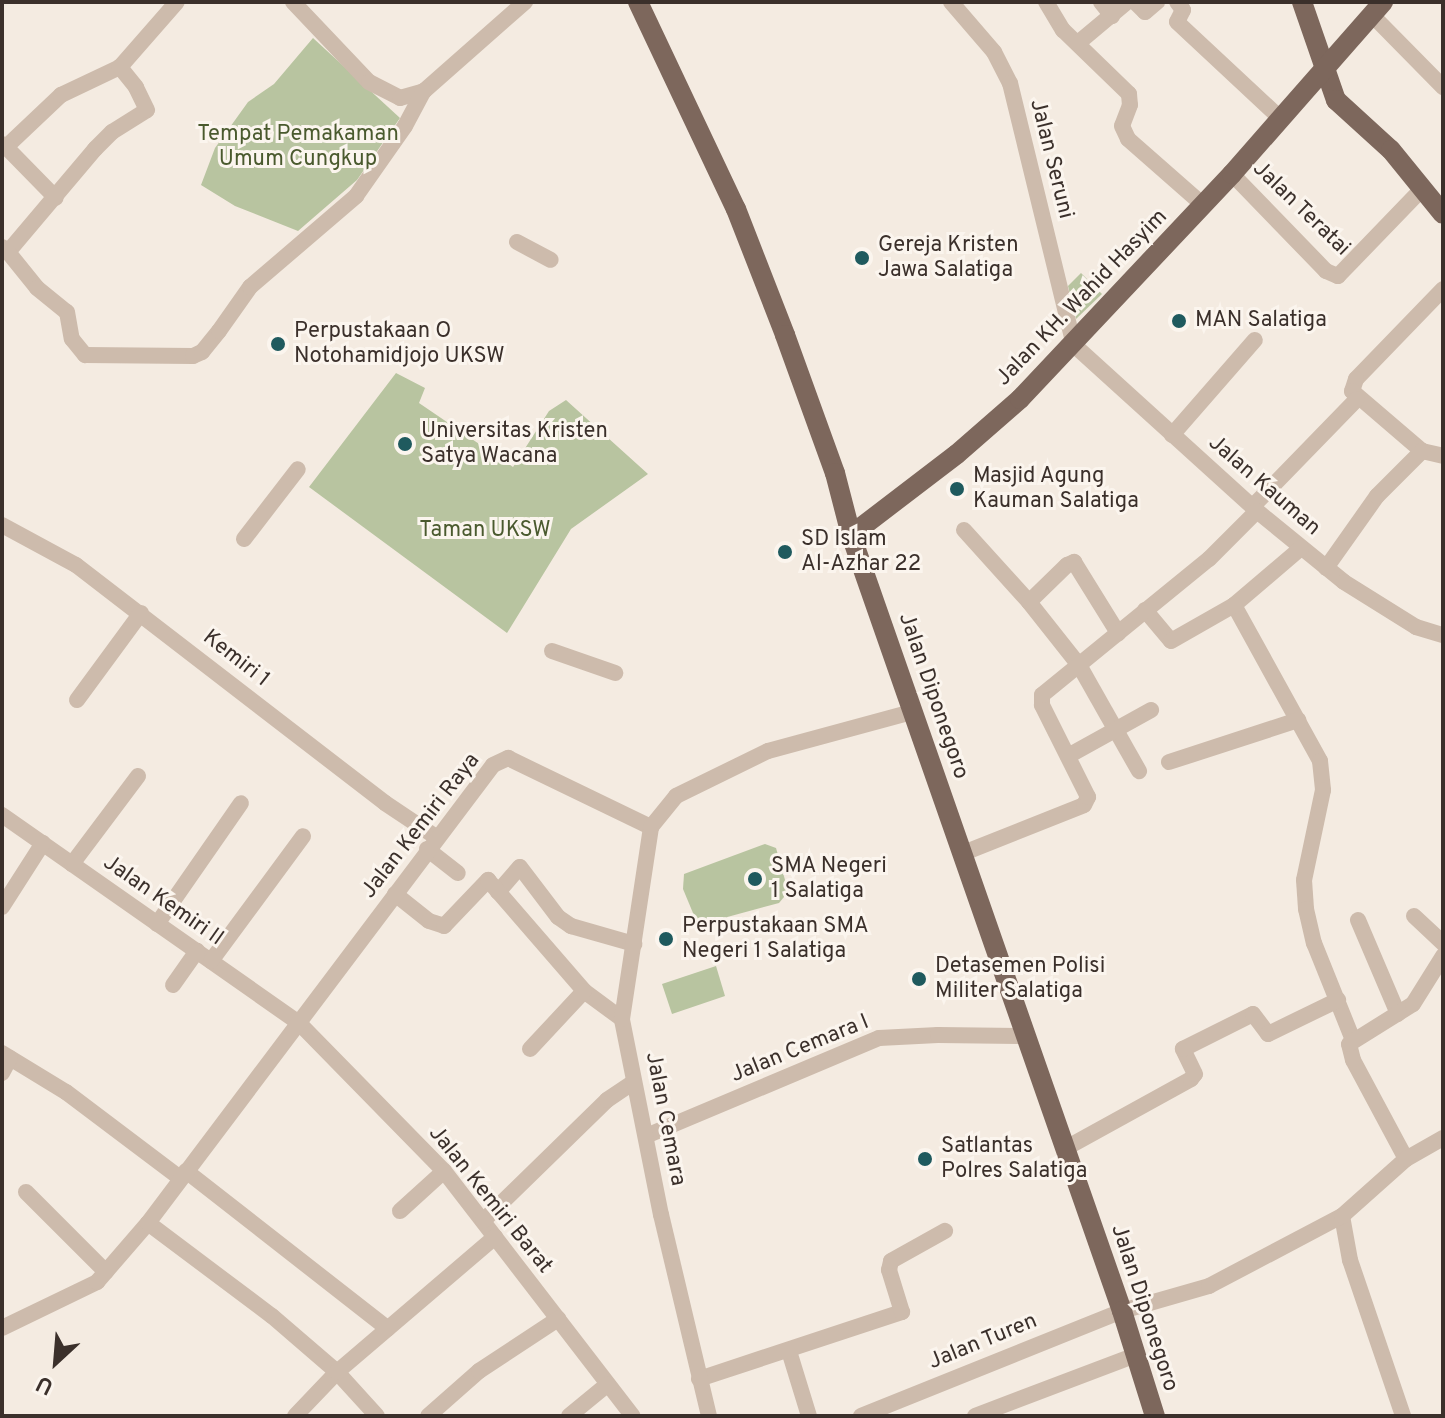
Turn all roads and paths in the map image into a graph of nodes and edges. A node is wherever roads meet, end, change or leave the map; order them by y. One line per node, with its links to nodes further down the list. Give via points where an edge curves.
1 (177, 2): 15 (street)
2 (293, 2): 18 (street, via 377,89 400,98)
3 (525, 2): 18 (street)
4 (638, 2): 40 (main road, Jalan Diponegoro, via 736,209 835,473)
5 (951, 2): 31 (street, Jalan Seruni, via 994,52 1010,83)
6 (1046, 2): 14 (street)
7 (1127, 2): 13 (street)
8 (1135, 2): 9 (street, via 1145,12)
9 (1157, 2)
10 (1177, 2): 19 (street, via 1183,10 1177,22)
11 (1302, 2): 16 (main road)
12 (1377, 8): 16 (main road, Jalan KH. Wahid Hasyim); 17 (street)
13 (1107, 9): 14 (street)
14 (1078, 43): 24 (street, via 1129,94 1122,126 1128,139)
15 (120, 67): 20 (street, via 61,95); 23 (street, via 147,110 104,140)
16 (1324, 69): 19 (main road, Jalan KH. Wahid Hasyim); 22 (main road, via 1336,100 1391,150)
17 (1443, 87)
18 (424, 91): 27 (street, via 356,196 250,287 202,352 193,356 85,355 72,339 67,312 37,288)
19 (1281, 119): 21 (main road, Jalan KH. Wahid Hasyim)
20 (4, 146): 23 (street)
21 (1232, 174): 22 (street, Jalan Teratai, via 1326,271 1338,276); 24 (main road, Jalan KH. Wahid Hasyim)
22 (1421, 190): 25 (main road)
23 (56, 198): 27 (street)
24 (1203, 205): 31 (main road, Jalan KH. Wahid Hasyim)
25 (1443, 214)
26 (517, 242): 28 (street)
27 (5, 250)
28 (551, 260)
29 (1443, 289): 32 (street, via 1356,379 1352,391)
30 (1255, 340): 33 (street)
31 (1074, 345): 33 (street, Jalan Kauman); 40 (main road, Jalan KH. Wahid Hasyim, via 957,454)
32 (1357, 399): 34 (street); 37 (street)
33 (1172, 435): 37 (street, Jalan Kauman)
34 (1422, 451): 35 (street); 43 (street, via 1377,496)
35 (1443, 456)
36 (298, 469): 41 (street)
37 (1255, 509): 42 (street, Jalan Kauman); 46 (street, via 1209,559)
38 (2, 525): 47 (street, Kemiri 1, via 76,565)
39 (964, 530): 44 (street)
40 (851, 535): 55 (main road, Jalan Diponegoro)
41 (244, 539)
42 (1301, 548): 43 (street, Jalan Kauman); 45 (street)
43 (1326, 568): 49 (street, Jalan Kauman, via 1416,627)
44 (1029, 602): 48 (street, via 1074,562); 51 (street)
45 (1234, 605): 46 (street, via 1171,641); 56 (street)
46 (1145, 610): 48 (street)
47 (141, 613): 53 (street); 67 (street, Kemiri 1)
48 (1118, 633): 51 (street)
49 (1443, 635)
50 (552, 651): 52 (street)
51 (1079, 665): 57 (street); 58 (street, via 1041,700)
52 (615, 673)
53 (77, 700)
54 (1151, 710): 57 (street)
55 (912, 712): 64 (street, via 768,751 676,796); 68 (main road, Jalan Diponegoro)
56 (1298, 720): 59 (street); 83 (street, via 1320,761 1323,790 1304,880 1306,909)
57 (1115, 729): 58 (street); 60 (street)
58 (1068, 756): 68 (street, via 1088,797 1084,805)
59 (1169, 762)
60 (1139, 771)
61 (138, 776): 69 (street)
62 (241, 803): 76 (street)
63 (2, 815): 66 (street, Jalan Kemiri II)
64 (651, 827): 67 (street, Jalan Kemiri Raya, via 508,758 493,765); 78 (street, Jalan Cemara)
65 (303, 836): 79 (street)
66 (43, 843): 69 (street, Jalan Kemiri II); 73 (street)
67 (431, 843): 70 (street, Kemiri 1); 72 (street, Jalan Kemiri Raya)
68 (961, 854): 87 (main road, Jalan Diponegoro)
69 (72, 864): 76 (street, Jalan Kemiri II)
70 (458, 873)
71 (498, 892): 72 (street, via 486,880 444,926 429,921); 78 (street, via 520,867 571,926); 82 (street)
72 (395, 894): 86 (street, Jalan Kemiri Raya)
73 (2, 907)
74 (1414, 916): 77 (street)
75 (1358, 920): 84 (street)
76 (157, 924): 79 (street, Jalan Kemiri II)
77 (1443, 943)
78 (634, 944): 85 (street, Jalan Cemara)
79 (204, 956): 81 (street); 86 (street, Jalan Kemiri II)
80 (1443, 956): 84 (street, via 1413,1004)
81 (173, 985)
82 (584, 991): 85 (street); 89 (street)
83 (1338, 1000): 88 (street); 94 (street, via 1268,1034 1253,1014 1183,1049 1195,1074 1191,1079)
84 (1398, 1014): 88 (street)
85 (622, 1019): 91 (street, Jalan Cemara)
86 (299, 1023): 96 (street, Jalan Kemiri Barat); 97 (street, Jalan Kemiri Raya)
87 (1025, 1036): 92 (street, Jalan Cemara I, via 879,1038); 94 (main road, Jalan Diponegoro)
88 (1353, 1040): 95 (street, via 1353,1060)
89 (530, 1049)
90 (5, 1061): 97 (street, via 66,1092)
91 (634, 1082): 92 (street, Jalan Cemara); 101 (street, via 597,1109)
92 (646, 1136): 113 (street, Jalan Cemara)
93 (1443, 1138): 95 (street, Jalan Turen)
94 (1066, 1148): 106 (main road, Jalan Diponegoro)
95 (1406, 1159): 100 (street, Jalan Turen)
96 (444, 1171): 99 (street); 101 (street, Jalan Kemiri Barat)
97 (183, 1175): 102 (street, Jalan Kemiri Raya); 109 (street)
98 (26, 1192): 105 (street)
99 (400, 1211)
100 (1342, 1216): 106 (street, Jalan Turen, via 1209,1286); 125 (street, via 1350,1260)
101 (483, 1221): 104 (street, Jalan Kemiri Barat)
102 (148, 1223): 105 (street, Jalan Kemiri Raya); 112 (street)
103 (945, 1231): 110 (street, via 891,1261 902,1312)
104 (495, 1237): 107 (street, Jalan Kemiri Barat); 109 (street)
105 (102, 1277): 108 (street)
106 (1122, 1311): 111 (main road, Jalan Diponegoro); 122 (street, Jalan Turen)
107 (558, 1319): 114 (street, Jalan Kemiri Barat); 117 (street, via 479,1371)
108 (2, 1328)
109 (388, 1329): 112 (street)
110 (789, 1351): 113 (street); 121 (street)
111 (1136, 1355): 123 (street); 124 (main road, Jalan Diponegoro)
112 (337, 1372): 115 (street); 116 (street)
113 (699, 1379): 120 (street, Jalan Cemara)
114 (608, 1384): 118 (street); 119 (street, Jalan Kemiri Barat)
115 (295, 1416)
116 (377, 1416)
117 (428, 1416)
118 (569, 1416)
119 (633, 1416)
120 (709, 1416)
121 (809, 1416)
122 (861, 1416)
123 (975, 1416)
124 (1155, 1416)
125 (1403, 1416)

